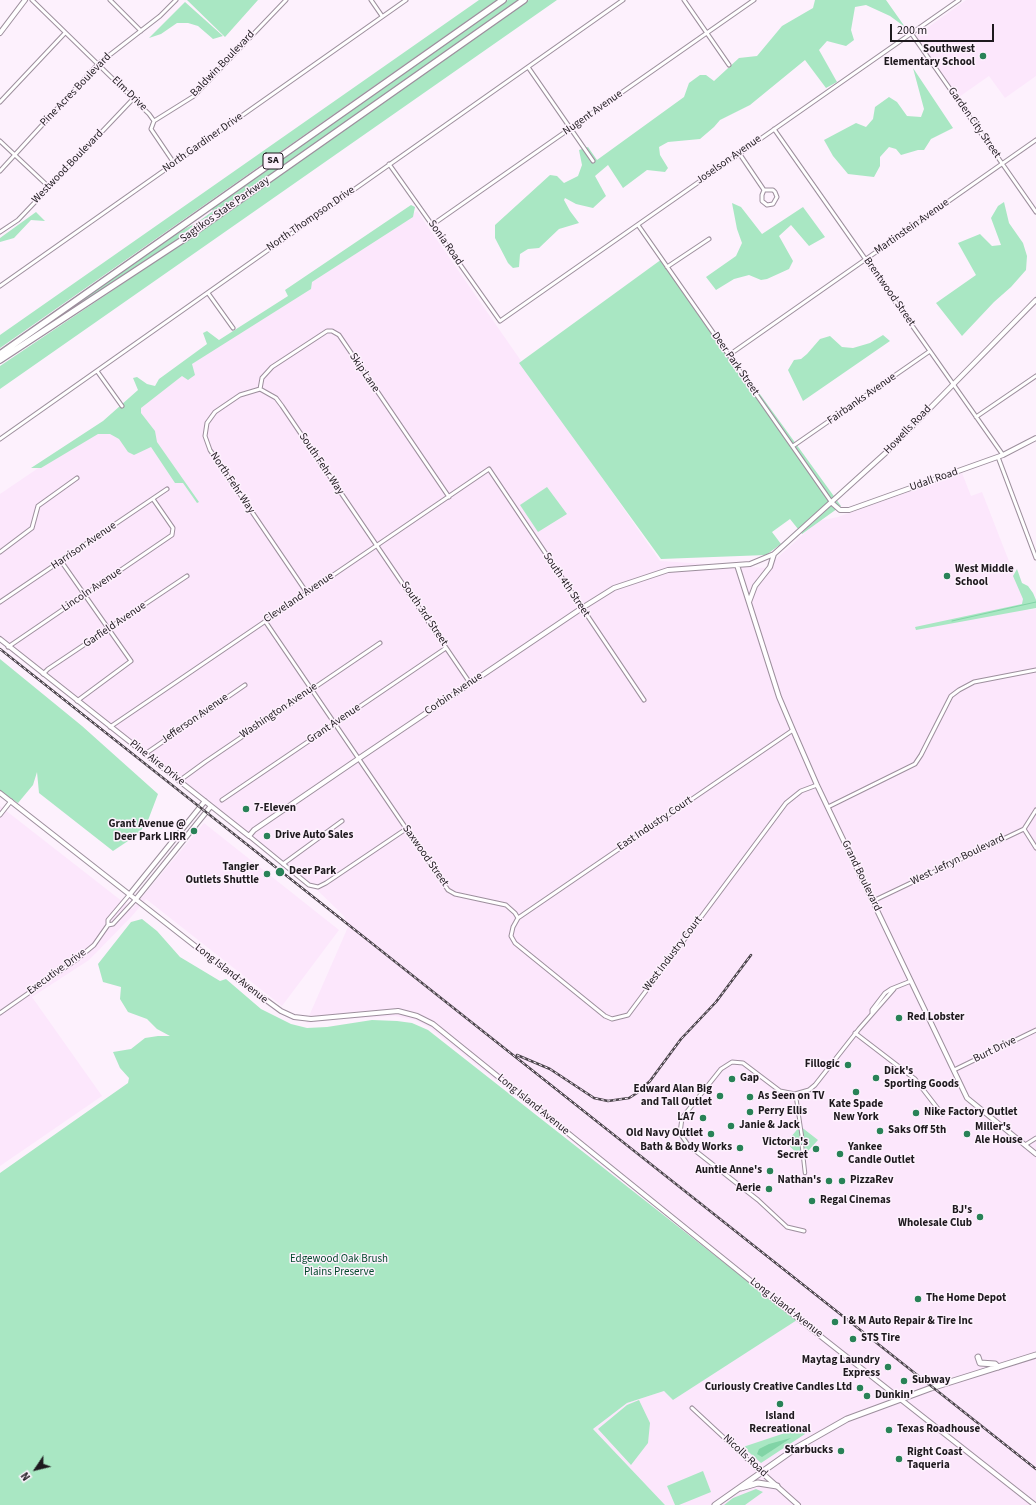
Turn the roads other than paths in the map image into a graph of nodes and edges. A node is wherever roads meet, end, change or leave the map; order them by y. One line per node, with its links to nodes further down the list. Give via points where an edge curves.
1 (26, 0): 16 (street)
2 (32, 0): 17 (street, Elm Drive)
3 (110, 0): 15 (street)
4 (176, 0): 15 (street, Pine Acres Boulevard)
5 (286, 0): 25 (street, Baldwin Boulevard, via 194,96)
6 (371, 0): 14 (street)
7 (406, 0): 14 (street, North Gardiner Drive)
8 (503, 0): 52 (highway, Sagtikos State Parkway / SA)
9 (524, 0): 54 (highway, Sagtikos State Parkway / SA, via 182,240)
10 (623, 0): 22 (street, North Thompson Drive)
11 (684, 0): 18 (street)
12 (754, 0): 18 (street, Nugent Avenue)
13 (959, 0): 19 (street, Joselson Avenue)
14 (382, 16): 33 (street, North Gardiner Drive)
15 (141, 31): 20 (street, Pine Acres Boulevard)
16 (0, 33)
17 (66, 33): 20 (street, Elm Drive); 24 (street)
18 (707, 33): 21 (street); 26 (street, Nugent Avenue)
19 (911, 33): 27 (street, Joselson Avenue); 35 (street, Garden City Street)
20 (98, 64): 23 (street, Elm Drive); 31 (street, Pine Acres Boulevard)
21 (729, 65)
22 (528, 67): 26 (street); 34 (street, North Thompson Drive)
23 (133, 99): 25 (street, Elm Drive); 37 (street, Westwood Boulevard)
24 (0, 102)
25 (154, 121): 33 (street, Elm Drive, via 151,129)
26 (571, 129): 32 (street); 40 (street, Nugent Avenue)
27 (774, 129): 30 (street, Joselson Avenue); 44 (street, Brentwood Street)
28 (1036, 140): 35 (street, Martinstein Avenue)
29 (0, 141): 31 (street)
30 (739, 153): 38 (street); 41 (street, Joselson Avenue)
31 (15, 155): 36 (street, Pine Acres Boulevard); 37 (street)
32 (593, 161)
33 (174, 163): 46 (street, North Gardiner Drive)
34 (389, 164): 40 (street, Sonia Road); 47 (street, North Thompson Drive)
35 (1002, 164): 39 (street, Garden City Street); 44 (street, Martinstein Avenue)
36 (0, 171)
37 (49, 187): 42 (street, Westwood Boulevard, via 18,220)
38 (764, 190): 38 (street, via 762,201 768,205 774,204 777,197 775,192)
39 (1036, 212)
40 (432, 225): 49 (street, Sonia Road)
41 (638, 225): 45 (street, Deer Park Street); 49 (street, Joselson Avenue)
42 (0, 232)
43 (709, 239): 45 (street)
44 (865, 259): 51 (street, Brentwood Street); 53 (street, Martinstein Avenue)
45 (667, 267): 53 (street, Deer Park Street)
46 (0, 286)
47 (208, 293): 50 (street); 55 (street, North Thompson Drive)
48 (1036, 300): 57 (street, Howells Road)
49 (500, 321)
50 (233, 328)
51 (930, 351): 57 (street, Brentwood Street); 63 (street, Fairbanks Avenue)
52 (0, 354)
53 (728, 355): 63 (street, Deer Park Street)
54 (0, 360)
55 (97, 371): 59 (street); 62 (street, North Thompson Drive)
56 (1036, 376): 60 (street)
57 (953, 384): 60 (street, Brentwood Street); 70 (street, Howells Road, via 891,448)
58 (260, 389): 68 (street, Skip Lane, via 262,378 272,367 327,331 339,335); 71 (street, South Fehr Way, via 276,398); 78 (street, North Fehr Way, via 240,394 215,412 207,423 205,436 210,450)
59 (122, 406)
60 (976, 417): 64 (street, Brentwood Street)
61 (1036, 438): 64 (street, Udall Road)
62 (0, 439)
63 (793, 446): 70 (street, Deer Park Street)
64 (1000, 456): 70 (street, Udall Road, via 849,510 840,510); 74 (street, Brentwood Street)
65 (488, 470): 68 (street, Cleveland Avenue); 82 (street, South 4th Street)
66 (77, 478): 72 (street, via 38,506 32,528)
67 (167, 489): 69 (street, Harrison Avenue)
68 (449, 497): 71 (street, Cleveland Avenue)
69 (153, 499): 75 (street, Harrison Avenue); 79 (street, Lincoln Avenue, via 173,528 172,535)
70 (832, 502): 73 (street, Howells Road)
71 (377, 545): 78 (street, Cleveland Avenue); 88 (street, South 3rd Street)
72 (0, 552)
73 (774, 554): 76 (street, Corbin Avenue, via 759,561); 81 (street, via 770,568 755,586)
74 (1036, 558)
75 (61, 561): 79 (street); 80 (street, Harrison Avenue)
76 (737, 566): 81 (street, Grand Boulevard); 82 (street, Corbin Avenue, via 668,570 614,588)
77 (187, 576): 84 (street, Garfield Avenue)
78 (307, 593): 83 (street, Cleveland Avenue)
79 (85, 595): 84 (street); 87 (street, Lincoln Avenue)
80 (0, 602)
81 (748, 602): 98 (street, Grand Boulevard, via 779,697)
82 (582, 608): 92 (street, Corbin Avenue); 94 (street, South 4th Street)
83 (265, 621): 93 (street, Saxwood Street); 97 (street, Cleveland Avenue)
84 (109, 629): 90 (street, Garfield Avenue); 95 (street, via 131,661)
85 (0, 639): 87 (street, Pine Aire Drive)
86 (380, 643): 93 (street, Washington Avenue)
87 (8, 647): 90 (street, Pine Aire Drive)
88 (446, 648): 92 (street, South 3rd Street); 96 (street, Grant Avenue)
89 (1036, 670): 108 (street, via 974,682 959,690 951,696 915,764)
90 (43, 674): 95 (street, Pine Aire Drive)
91 (245, 684): 99 (street, Jefferson Avenue)
92 (470, 684): 100 (street, Corbin Avenue)
93 (311, 689): 96 (street, Saxwood Street); 101 (street, Washington Avenue)
94 (644, 700)
95 (77, 701): 97 (street, Pine Aire Drive)
96 (334, 723): 100 (street, Saxwood Street); 104 (street, Grant Avenue)
97 (110, 727): 99 (street, Pine Aire Drive)
98 (793, 730): 102 (street, Grand Boulevard); 120 (street, East Industry Court)
99 (144, 754): 101 (street, Pine Aire Drive)
100 (358, 758): 112 (street, Saxwood Street); 114 (street, Corbin Avenue)
101 (179, 781): 106 (street, Pine Aire Drive)
102 (817, 785): 108 (street, Grand Boulevard); 120 (street, West Industry Court, via 786,803 628,1015 612,1019 605,1016 521,949 511,936)
103 (0, 793): 105 (street, Long Island Avenue)
104 (222, 800)
105 (11, 801): 110 (street); 117 (street, Long Island Avenue)
106 (205, 802): 107 (street, Pine Aire Drive); 117 (street)
107 (211, 806): 114 (street, Pine Aire Drive); 118 (street)
108 (828, 807): 119 (street, Grand Boulevard)
109 (1036, 810): 113 (street)
110 (0, 815)
111 (342, 821): 116 (street)
112 (406, 829): 116 (street, Pine Aire Drive, via 326,883 314,886); 120 (street, Saxwood Street, via 448,890 455,894 506,905)
113 (1024, 829): 115 (street); 119 (street, West Jefryn Boulevard)
114 (249, 836): 116 (street, Pine Aire Drive)
115 (1036, 848)
116 (283, 864)
117 (130, 894): 118 (street, Long Island Avenue); 121 (street, Executive Drive, via 108,920)
118 (136, 899): 121 (street, Executive Drive, via 113,924); 140 (street, Long Island Avenue, via 281,1012 311,1019 398,1011 433,1024)
119 (873, 901): 122 (street, Grand Boulevard)
120 (518, 918)
121 (108, 925): 123 (street, Executive Drive, via 94,945 76,960)
122 (911, 981): 125 (street, via 885,993); 126 (street, Grand Boulevard)
123 (0, 1013)
124 (1036, 1030): 126 (street, Burt Drive)
125 (855, 1033): 128 (street, via 915,1079); 135 (street, via 815,1085 802,1093 780,1091 743,1063 732,1062 725,1065 682,1118 680,1125 680,1133 688,1145 758,1200 787,1227)
126 (954, 1070): 131 (street, Grand Boulevard, via 967,1098)
127 (796, 1097): 129 (street)
128 (942, 1114)
129 (802, 1137)
130 (1036, 1138): 131 (street)
131 (1025, 1145): 133 (street, Grand Boulevard)
132 (802, 1146): 134 (street)
133 (1036, 1154)
134 (805, 1173)
135 (804, 1230)
136 (1035, 1355): 138 (street); 139 (main road)
137 (978, 1357): 139 (main road, via 980,1363 995,1364)
138 (1036, 1361)
139 (998, 1367): 140 (main road)
140 (901, 1400): 142 (main road, via 866,1411 831,1427); 147 (street, Long Island Avenue)
141 (692, 1408): 142 (street, Nicolls Road)
142 (762, 1472): 143 (street, Nicolls Road); 144 (main road)
143 (777, 1486): 144 (main road, via 758,1482); 146 (street, Nicolls Road)
144 (738, 1489): 145 (main road)
145 (715, 1505)
146 (798, 1505)
147 (1034, 1505)

